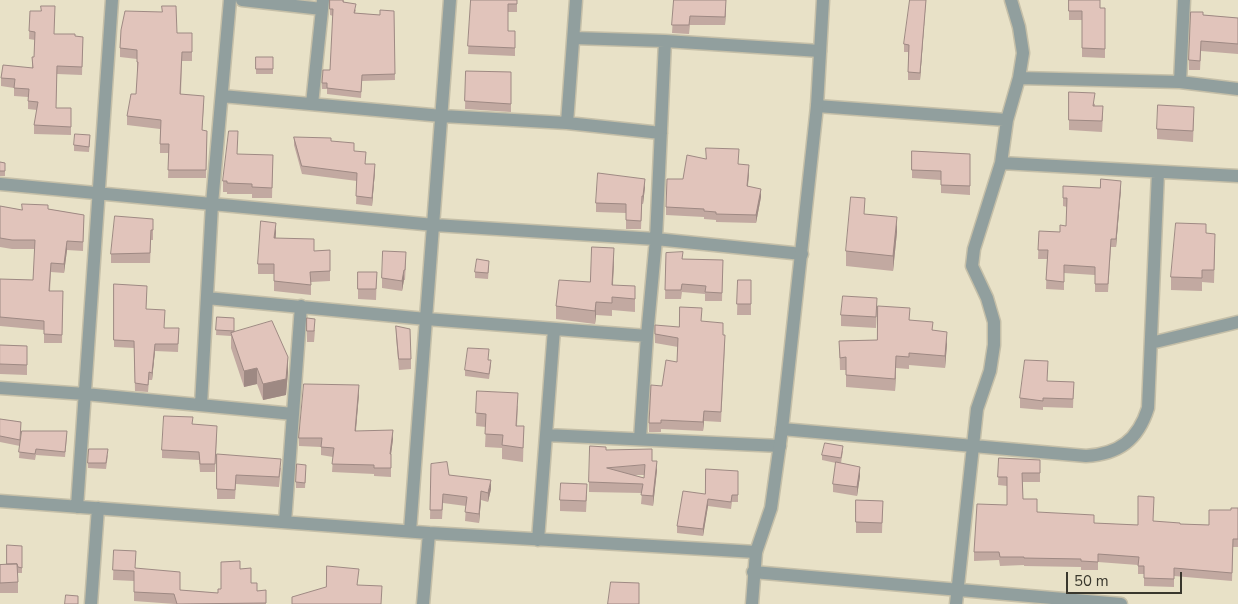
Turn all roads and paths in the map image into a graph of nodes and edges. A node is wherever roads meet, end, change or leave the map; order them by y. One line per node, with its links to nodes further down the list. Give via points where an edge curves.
1 (112, 0): 27 (street)
2 (230, 0): 16 (street)
3 (242, 0): 9 (street)
4 (450, 0): 19 (street)
5 (576, 0): 10 (street)
6 (823, 0): 12 (street)
7 (1012, 0): 13 (street, via 1023,53)
8 (1184, 0): 14 (street)
9 (323, 5): 17 (street)
10 (574, 38): 11 (street); 21 (street)
11 (665, 41): 12 (street); 22 (street)
12 (820, 52): 18 (street)
13 (1019, 78): 14 (street); 20 (street)
14 (1180, 82): 15 (street)
15 (1238, 89)
16 (222, 96): 17 (street); 28 (street)
17 (312, 104): 19 (street)
18 (817, 106): 20 (street); 31 (street)
19 (442, 116): 21 (street); 29 (street)
20 (1007, 120): 23 (street)
21 (567, 123): 22 (street)
22 (661, 133): 30 (street)
23 (1001, 163): 24 (street); 47 (street, via 974,249 972,266 994,322 990,370 977,409)
24 (1158, 172): 25 (street); 38 (street)
25 (1238, 176)
26 (0, 184): 27 (street)
27 (99, 193): 28 (street); 40 (street)
28 (212, 204): 29 (street); 32 (street)
29 (434, 225): 30 (street); 34 (street)
30 (656, 239): 31 (street); 37 (street)
31 (802, 254): 43 (street)
32 (207, 298): 33 (street); 41 (street)
33 (301, 306): 34 (street); 42 (street)
34 (426, 318): 36 (street); 52 (street)
35 (1238, 322): 38 (street)
36 (554, 328): 37 (street); 44 (street)
37 (646, 336): 45 (street)
38 (1151, 343): 47 (street, via 1148,408 1139,430 1121,447 1086,456)
39 (0, 388): 40 (street)
40 (85, 394): 41 (street); 49 (street)
41 (201, 405): 42 (street)
42 (293, 414): 51 (street)
43 (782, 429): 46 (street); 47 (street)
44 (546, 435): 45 (street); 54 (street)
45 (640, 439): 46 (street)
46 (780, 446): 55 (street, via 771,508)
47 (973, 447): 57 (street)
48 (0, 501): 49 (street)
49 (77, 507): 50 (street)
50 (98, 508): 51 (street); 58 (street)
51 (285, 522): 52 (street)
52 (410, 531): 53 (street)
53 (429, 533): 54 (street); 59 (street)
54 (538, 540): 55 (street)
55 (756, 552): 56 (street)
56 (753, 572): 57 (street); 60 (street)
57 (956, 590): 61 (street); 62 (street)
58 (91, 604)
59 (423, 604)
60 (752, 604)
61 (956, 604)
62 (1121, 604)

